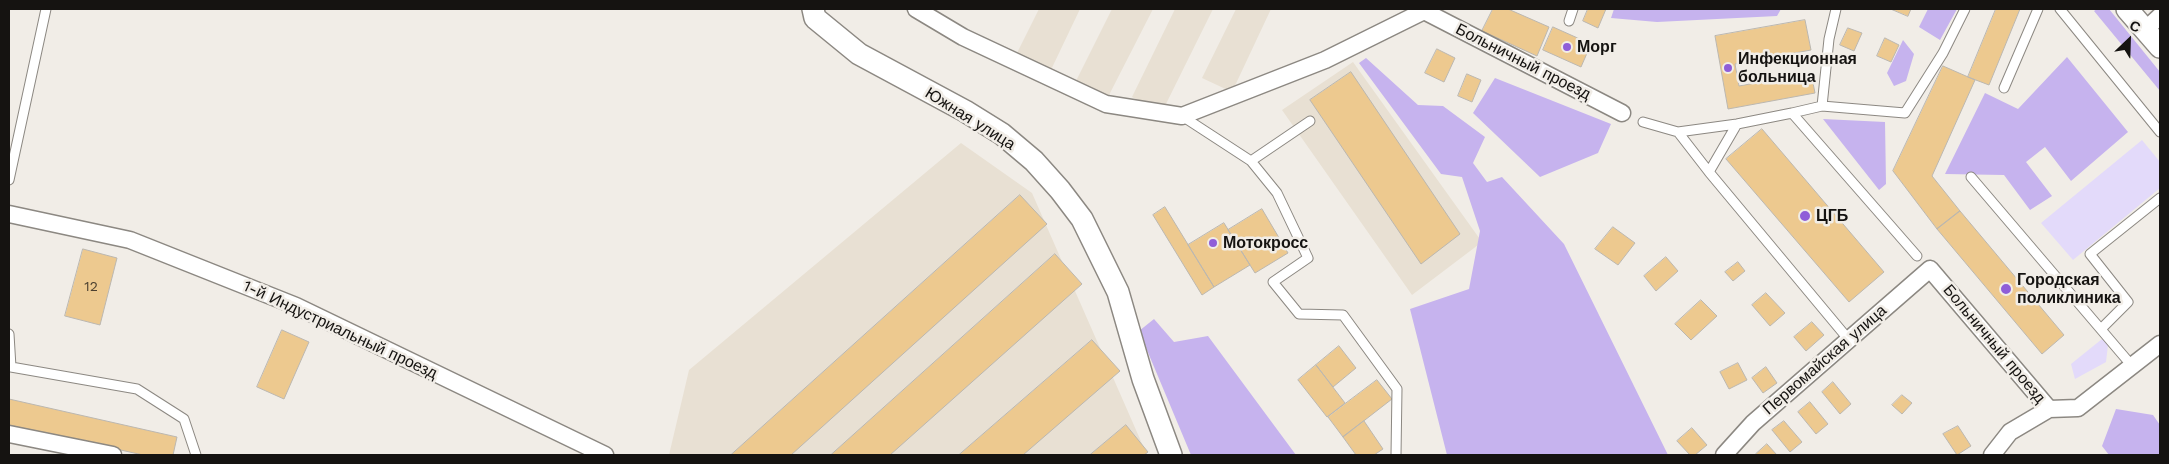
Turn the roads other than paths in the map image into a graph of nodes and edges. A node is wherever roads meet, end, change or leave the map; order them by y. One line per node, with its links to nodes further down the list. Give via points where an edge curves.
1 (46, 9): 27 (lane)
2 (812, 9): 42 (street, Южная улица, via 815,18 858,54 1002,134 1034,161 1060,190 1082,219 1118,292 1143,379)
3 (916, 9): 18 (street, via 963,37 1106,104)
4 (1573, 9): 11 (lane)
5 (1836, 9): 15 (lane, via 1829,39)
6 (1965, 9): 15 (lane, via 1943,53 1905,113)
7 (2038, 9): 14 (lane)
8 (2060, 9): 23 (lane)
9 (2128, 9): 12 (street)
10 (1424, 10): 16 (street, Больничный проезд); 18 (street, via 1325,60)
11 (1569, 21)
12 (2153, 23): 13 (street)
13 (2160, 47)
14 (2004, 88)
15 (1822, 106): 17 (lane)
16 (1622, 113)
17 (1792, 113): 21 (lane); 30 (lane)
18 (1182, 116): 24 (lane)
19 (1310, 121): 24 (lane)
20 (1643, 122): 22 (lane)
21 (1737, 124): 22 (lane); 25 (lane)
22 (1678, 132): 25 (lane)
23 (2160, 132)
24 (1250, 161): 43 (lane, via 1277,194 1308,258 1273,282 1299,314 1343,315 1397,388)
25 (1709, 172): 34 (lane)
26 (1971, 177): 32 (lane)
27 (9, 180)
28 (2160, 198): 32 (lane, via 2090,254 2128,302)
29 (9, 214): 41 (street, 1-й Индустриальный проезд, via 130,240 296,306)
30 (1917, 256)
31 (1930, 269): 34 (street, Первомайская улица); 37 (street, Больничный проезд)
32 (2101, 329): 36 (lane)
33 (9, 334): 40 (lane, via 11,367 137,389 184,418)
34 (1849, 340): 44 (street, Первомайская улица, via 1753,423)
35 (2160, 344): 36 (street, Больничный проезд)
36 (2133, 367): 37 (street, Больничный проезд, via 2078,408)
37 (2049, 410): 45 (street, via 2010,432)
38 (9, 434): 39 (street)
39 (114, 455)
40 (196, 455)
41 (605, 455)
42 (1171, 455)
43 (1396, 455)
44 (1724, 455)
45 (1992, 455)

